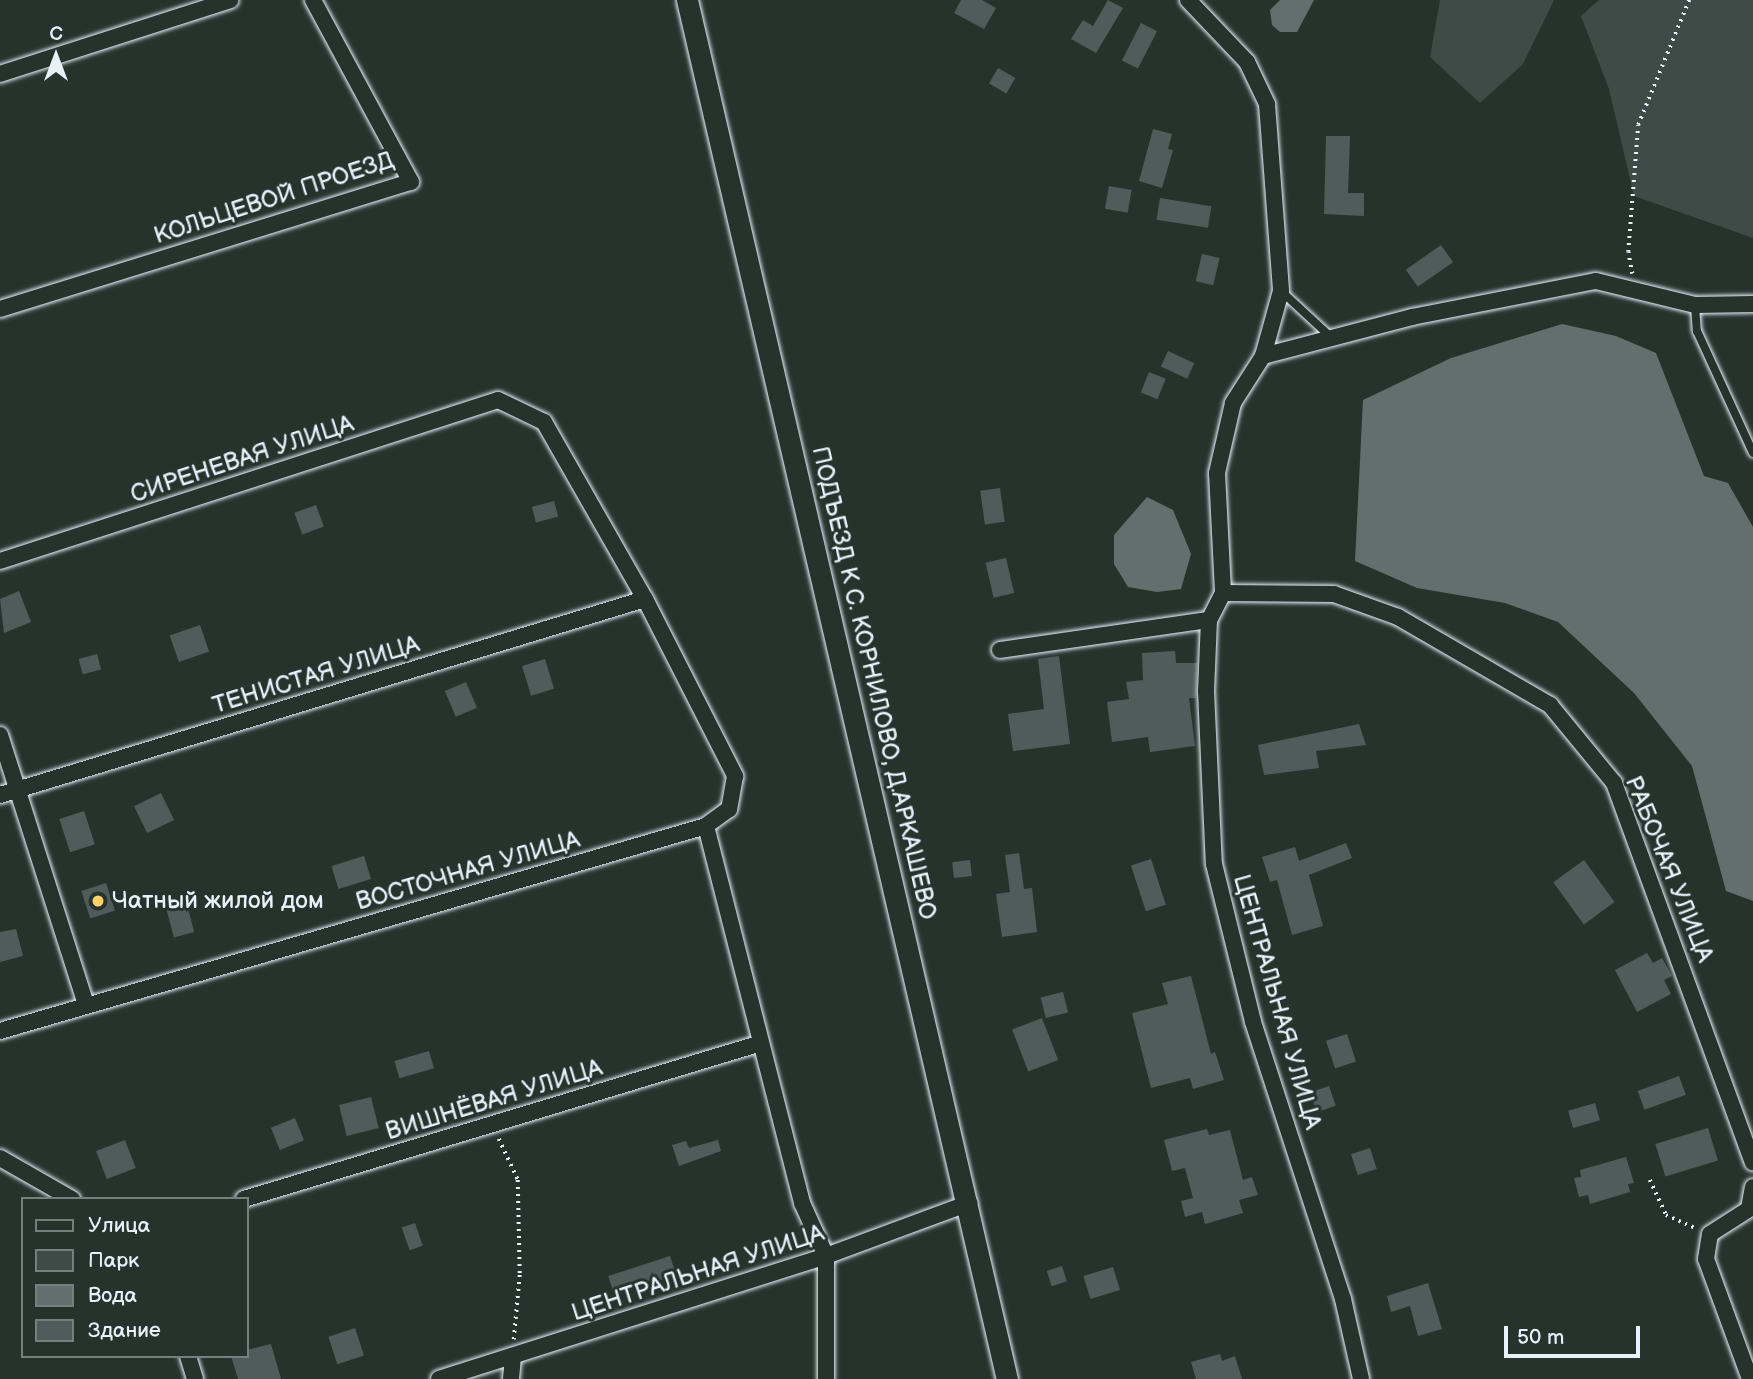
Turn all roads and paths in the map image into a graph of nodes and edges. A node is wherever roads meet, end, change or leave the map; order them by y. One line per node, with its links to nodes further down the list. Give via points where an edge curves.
1 (230, 0): 6 (street)
2 (313, 0): 11 (street, КОЛЬЦЕВОЙ ПРОЕЗД, via 411,182)
3 (687, 0): 34 (street, ПОДЪЕЗД К С. КОРНИЛОВО, Д.АРКАШЕВО)
4 (1188, 0): 8 (street, via 1247,62 1267,104)
5 (1689, 0): 7 (path, via 1638,125 1628,252)
6 (0, 74)
7 (1634, 288): 10 (street); 12 (street, via 1595,281 1412,317)
8 (1281, 291): 12 (lane); 13 (street)
9 (1753, 304): 10 (street)
10 (1695, 305): 14 (lane, via 1697,331)
11 (0, 309)
12 (1334, 340): 13 (street)
13 (1263, 356): 16 (street, via 1233,403 1217,473)
14 (1753, 453)
15 (0, 561): 17 (street, СИРЕНЕВАЯ УЛИЦА, via 498,400 544,422)
16 (1223, 593): 18 (street, ЦЕНТРАЛЬНАЯ УЛИЦА); 29 (street, РАБОЧАЯ УЛИЦА, via 1334,594 1398,617 1550,705 1614,783)
17 (645, 599): 21 (street, ТЕНИСТАЯ УЛИЦА); 23 (street, via 735,776 729,809)
18 (1209, 620): 19 (street); 44 (street, ЦЕНТРАЛЬНАЯ УЛИЦА, via 1206,691 1214,864 1254,1022 1343,1300)
19 (1000, 650)
20 (0, 735): 21 (street)
21 (16, 789): 22 (street, ТЕНИСТАЯ УЛИЦА); 24 (street)
22 (0, 794)
23 (706, 826): 24 (street, ВОСТОЧНАЯ УЛИЦА); 26 (street)
24 (86, 1005): 25 (street, ВОСТОЧНАЯ УЛИЦА)
25 (0, 1031)
26 (758, 1044): 27 (street, ВИШНЁВАЯ УЛИЦА); 36 (street, via 802,1203)
27 (493, 1124): 33 (street, ВИШНЁВАЯ УЛИЦА); 37 (path, via 518,1180 520,1275)
28 (0, 1158): 32 (street)
29 (1753, 1162)
30 (1650, 1180): 35 (path, via 1666,1215)
31 (1753, 1187): 35 (street, via 1749,1209)
32 (68, 1197)
33 (248, 1198)
34 (969, 1203): 36 (street, ЦЕНТРАЛЬНАЯ УЛИЦА); 43 (street, ПОДЪЕЗД К С. КОРНИЛОВО, Д.АРКАШЕВО)
35 (1710, 1234): 45 (street, via 1706,1259)
36 (826, 1256): 37 (street, ЦЕНТРАЛЬНАЯ УЛИЦА); 42 (street)
37 (513, 1356): 40 (street, ЦЕНТРАЛЬНАЯ УЛИЦА); 41 (street)
38 (189, 1358): 39 (street)
39 (195, 1379)
40 (439, 1379)
41 (511, 1379)
42 (826, 1379)
43 (1007, 1379)
44 (1361, 1379)
45 (1750, 1379)

